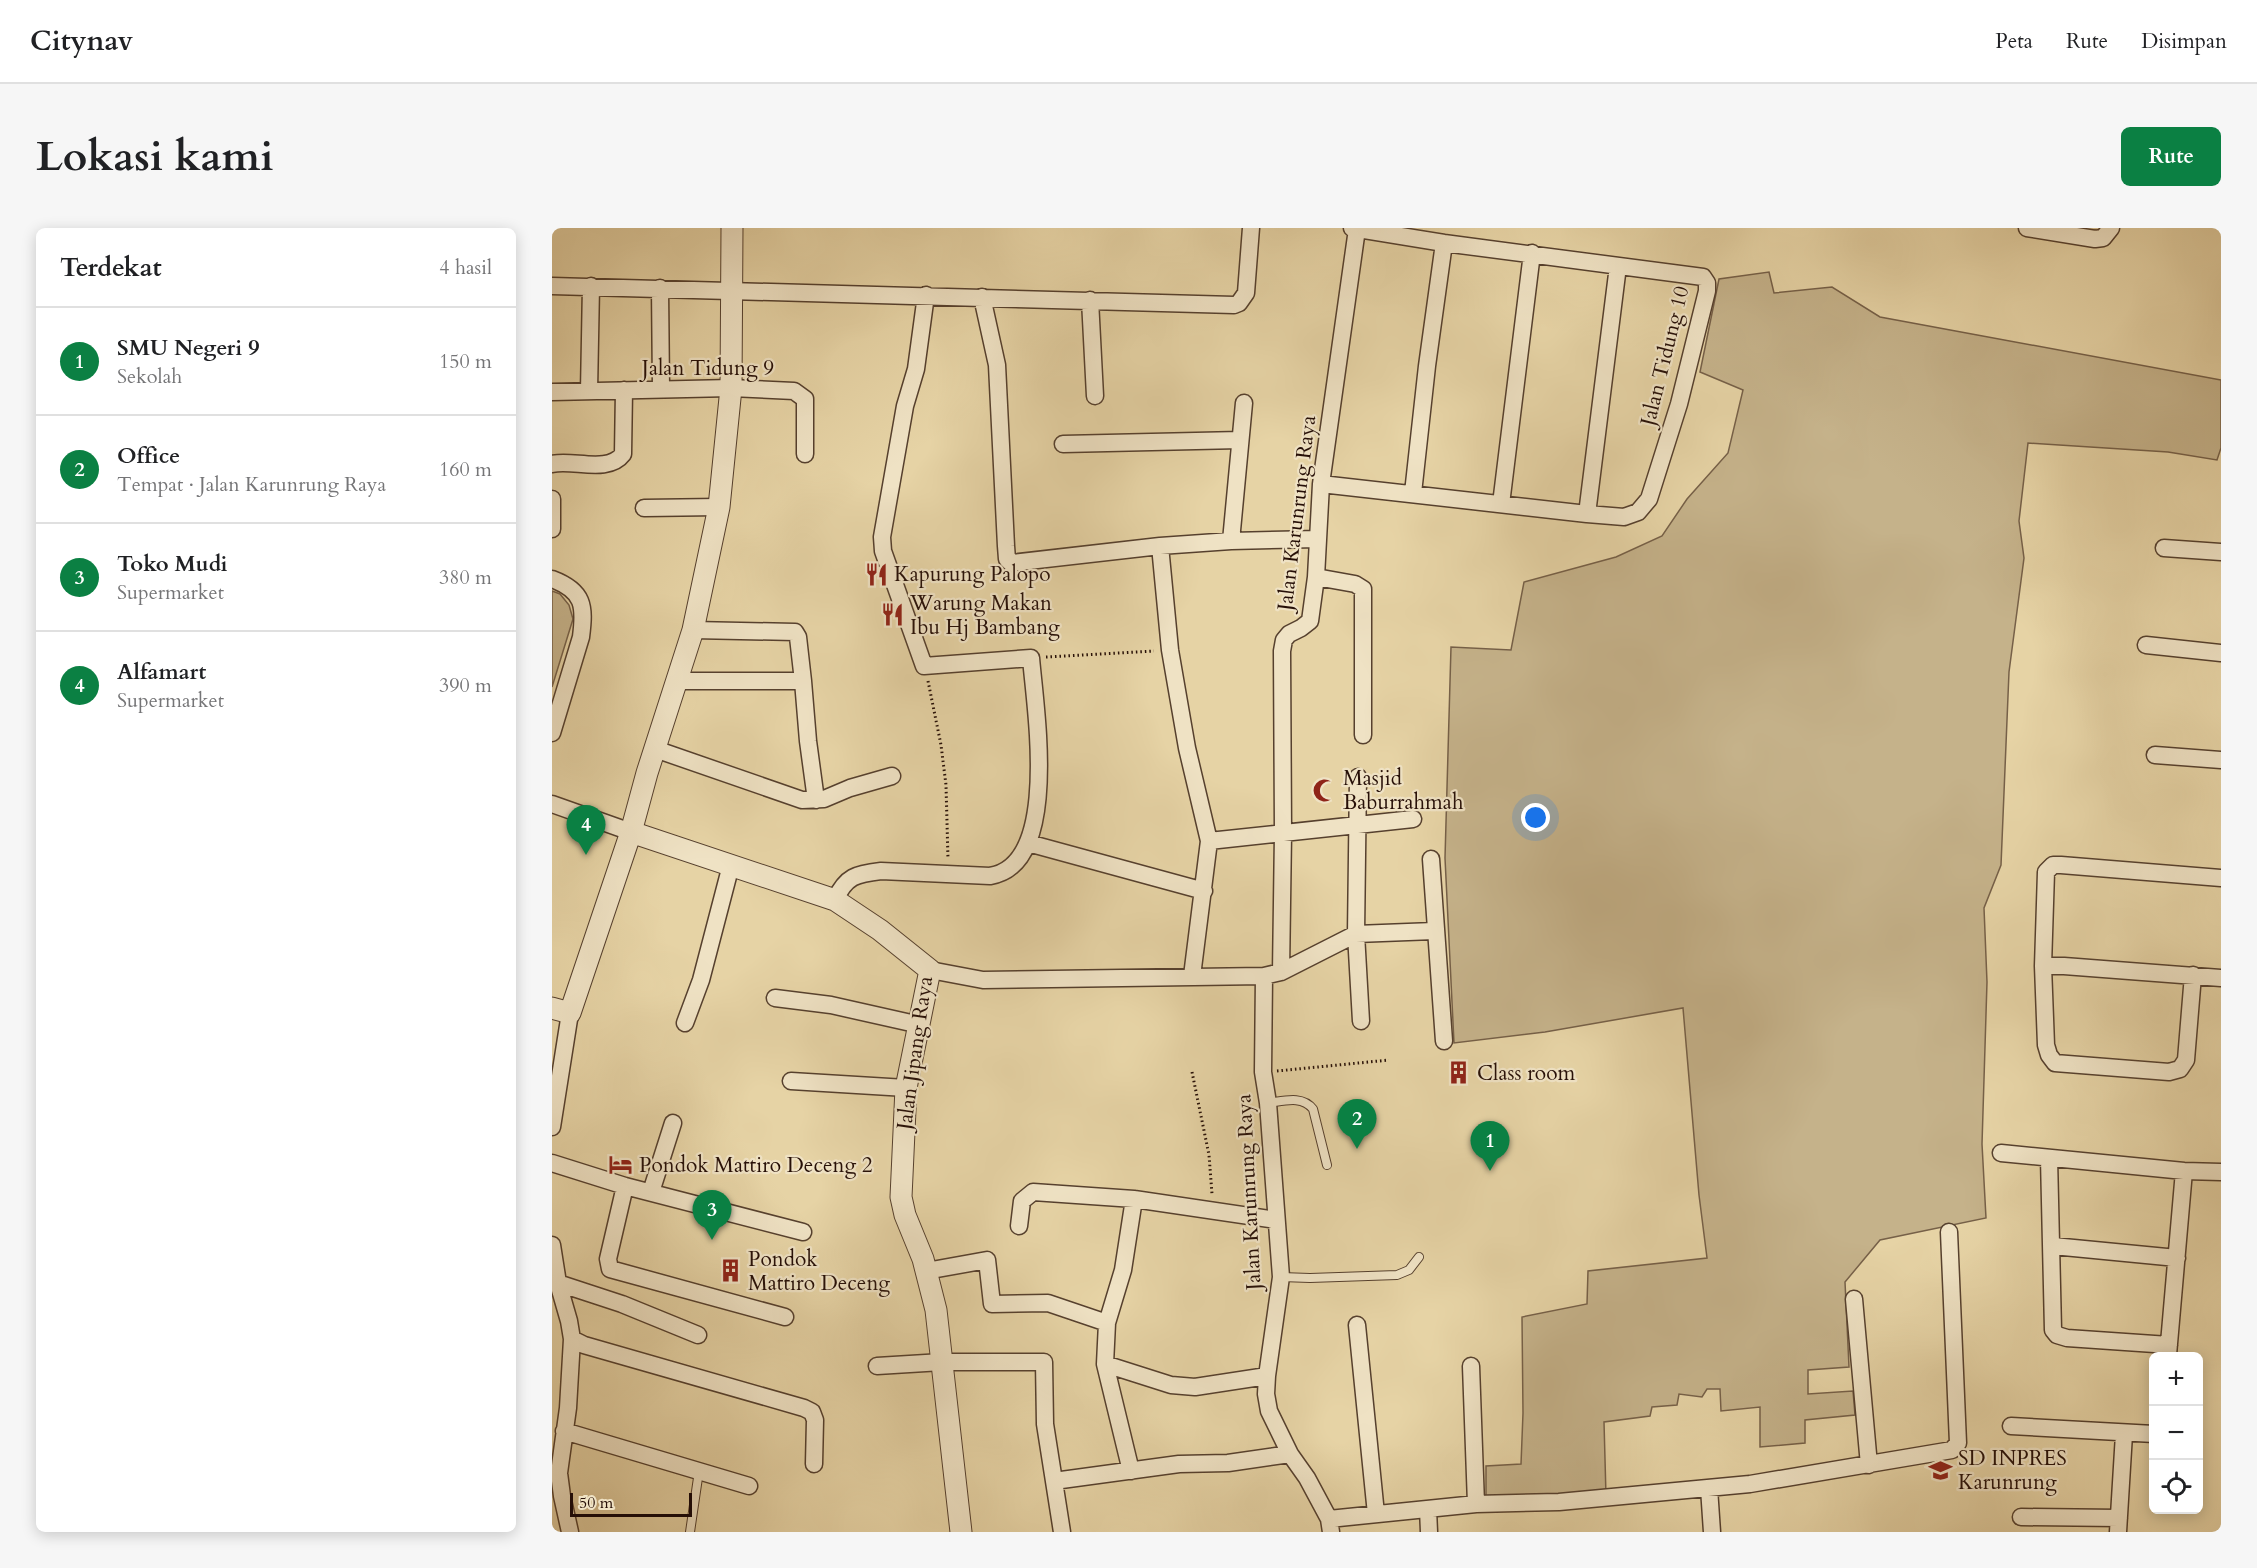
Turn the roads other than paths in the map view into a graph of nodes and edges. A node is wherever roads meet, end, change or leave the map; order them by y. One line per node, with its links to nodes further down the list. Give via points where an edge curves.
1 (732, 228): 13 (street)
2 (1251, 228): 16 (street, via 1246,293 1239,303)
3 (1352, 228): 6 (street, Jalan Tidung 10)
4 (2027, 228): 5 (street, via 2095,239)
5 (2111, 228)
6 (1357, 229): 7 (street, Jalan Tidung 10); 28 (street, Jalan Karunrung Raya)
7 (1444, 243): 8 (street, Jalan Tidung 10); 29 (street)
8 (1532, 253): 9 (street, Jalan Tidung 10); 31 (street)
9 (1618, 266): 34 (street); 34 (street, Jalan Tidung 10, via 1703,277 1707,291 1679,404 1649,499 1638,512 1624,517)
10 (552, 286): 11 (street)
11 (591, 286): 12 (street); 20 (street)
12 (660, 288): 13 (street); 18 (street)
13 (731, 290): 14 (street); 17 (street)
14 (926, 295): 15 (street); 63 (street, via 916,369 905,406 882,537 883,551 924,666 1031,658 1040,767 1039,796)
15 (982, 297): 16 (street); 38 (street, via 997,365 1009,562)
16 (1090, 300): 22 (street)
17 (730, 388): 18 (street, Jalan Tidung 9); 26 (street, Jalan Tidung 9, via 801,394 805,399); 32 (street)
18 (661, 389): 19 (street, Jalan Tidung 9)
19 (624, 390): 20 (street, Jalan Tidung 9); 27 (street, via 622,454 618,460 606,465)
20 (589, 391): 21 (street, Jalan Tidung 9)
21 (552, 392)
22 (1095, 396)
23 (1244, 404): 24 (street)
24 (1240, 440): 25 (street); 37 (street)
25 (1063, 444)
26 (805, 454)
27 (552, 464)
28 (1321, 484): 29 (street, Jalan Tidung 10); 36 (street, Jalan Karunrung Raya)
29 (1413, 493): 31 (street, Jalan Tidung 10)
30 (552, 499): 35 (street)
31 (1501, 504): 34 (street, Jalan Tidung 10)
32 (718, 507): 33 (street); 43 (street)
33 (644, 508)
34 (1587, 514)
35 (552, 529)
36 (1318, 539): 37 (street); 41 (street, Jalan Karunrung Raya)
37 (1231, 541): 38 (street)
38 (1160, 546): 62 (street, via 1170,650 1186,748)
39 (2164, 548): 40 (street)
40 (2221, 552)
41 (1316, 577): 50 (street, via 1355,584 1363,590); 61 (street, Jalan Karunrung Raya, via 1310,621 1289,634 1282,651)
42 (552, 579): 48 (street, via 572,589 582,605 581,637)
43 (693, 630): 46 (street); 47 (street, via 795,632)
44 (2146, 645): 45 (street)
45 (2221, 653)
46 (678, 681): 47 (street); 51 (street)
47 (804, 681): 56 (street)
48 (556, 706): 49 (street)
49 (552, 733)
50 (1363, 735)
51 (655, 749): 56 (street, via 792,798); 60 (street)
52 (2155, 755): 53 (street)
53 (2221, 760)
54 (892, 776): 56 (street)
55 (1358, 777): 59 (street)
56 (816, 800)
57 (552, 804): 60 (street)
58 (1413, 819): 59 (street)
59 (1357, 825): 61 (street); 70 (street)
60 (631, 832): 65 (street, Jalan Jipang Raya); 79 (street)
61 (1283, 833): 62 (street); 73 (street, Jalan Karunrung Raya)
62 (1209, 841): 67 (street)
63 (1028, 843): 67 (street); 68 (street, via 1011,869 1001,874 864,873 841,887)
64 (1431, 859): 69 (street)
65 (731, 865): 68 (street, Jalan Jipang Raya); 81 (street)
66 (2221, 878): 71 (street, via 2053,866 2046,872)
67 (1204, 891): 75 (street)
68 (835, 900): 72 (street, Jalan Jipang Raya)
69 (1434, 931): 70 (street); 83 (street)
70 (1356, 934): 73 (street); 80 (street)
71 (2043, 966): 74 (street); 74 (street, via 2047,1051 2055,1063 2169,1072 2180,1069 2186,1059)
72 (930, 970): 75 (street, via 983,980); 82 (street, Jalan Jipang Raya)
73 (1281, 972): 76 (street)
74 (2193, 975): 77 (street)
75 (1192, 976): 76 (street)
76 (1264, 976): 86 (street, Jalan Karunrung Raya, via 1263,1072)
77 (2221, 978)
78 (776, 998): 82 (street, via 831,1005)
79 (561, 1011): 88 (street)
80 (1361, 1021)
81 (686, 1023)
82 (920, 1025): 85 (street, Jalan Jipang Raya)
83 (1443, 1041)
84 (791, 1081): 85 (street)
85 (906, 1088): 106 (street, Jalan Jipang Raya, via 901,1197)
86 (1268, 1103): 92 (lane, via 1307,1102 1312,1108); 98 (street, Jalan Karunrung Raya)
87 (674, 1123): 96 (street)
88 (552, 1127)
89 (2001, 1153): 90 (street)
90 (2049, 1158): 93 (street); 103 (street)
91 (552, 1163): 95 (street)
92 (1326, 1165)
93 (2184, 1171): 94 (street); 105 (street)
94 (2221, 1172)
95 (625, 1186): 96 (street); 110 (street, via 608,1259 610,1269)
96 (651, 1192): 100 (street)
97 (1134, 1199): 98 (street); 99 (street, via 1033,1192 1022,1201); 111 (street, via 1123,1270)
98 (1276, 1220): 107 (street, Jalan Karunrung Raya)
99 (1019, 1226)
100 (803, 1232)
101 (1948, 1232): 127 (street, via 1958,1443 1945,1452)
102 (552, 1245): 108 (street)
103 (2053, 1246): 105 (street); 115 (street, via 2052,1320 2057,1335)
104 (1419, 1257): 107 (lane, via 1409,1270 1397,1275)
105 (2177, 1258): 115 (street)
106 (927, 1271): 111 (street, via 987,1260 992,1304 1048,1303); 116 (street, Jalan Jipang Raya)
107 (1281, 1277): 120 (street, Jalan Karunrung Raya)
108 (558, 1294): 113 (street, via 622,1304); 114 (street)
109 (1854, 1299): 127 (street)
110 (785, 1317)
111 (1107, 1323): 117 (street)
112 (1357, 1325): 135 (street)
113 (699, 1335)
114 (572, 1339): 122 (street); 126 (street, via 812,1412)
115 (2168, 1351)
116 (942, 1362): 118 (street); 130 (street, via 1044,1362 1045,1424); 141 (street, Jalan Jipang Raya)
117 (1106, 1364): 120 (street, via 1150,1380 1195,1387); 129 (street)
118 (877, 1366)
119 (1471, 1366): 133 (street)
120 (1267, 1376): 125 (street, Jalan Karunrung Raya, via 1269,1411)
121 (2011, 1426): 123 (street)
122 (564, 1431): 128 (street); 139 (street, via 559,1473)
123 (2124, 1434): 124 (street); 138 (street)
124 (2149, 1434)
125 (1290, 1454): 129 (street); 137 (street, Jalan Karunrung Raya, via 1307,1478)
126 (814, 1464)
127 (1869, 1465): 132 (street)
128 (699, 1471): 131 (street); 140 (lane)
129 (1131, 1471): 130 (street)
130 (1054, 1481): 142 (street)
131 (749, 1486)
132 (1709, 1488): 133 (street, via 1559,1502); 144 (street)
133 (1476, 1504): 134 (street)
134 (1428, 1509): 135 (street); 143 (street)
135 (1376, 1515): 137 (street)
136 (2021, 1517): 138 (street)
137 (1330, 1525)
138 (2119, 1525)
139 (570, 1532)
140 (690, 1532)
141 (961, 1532)
142 (1062, 1532)
143 (1429, 1532)
144 (1712, 1532)

